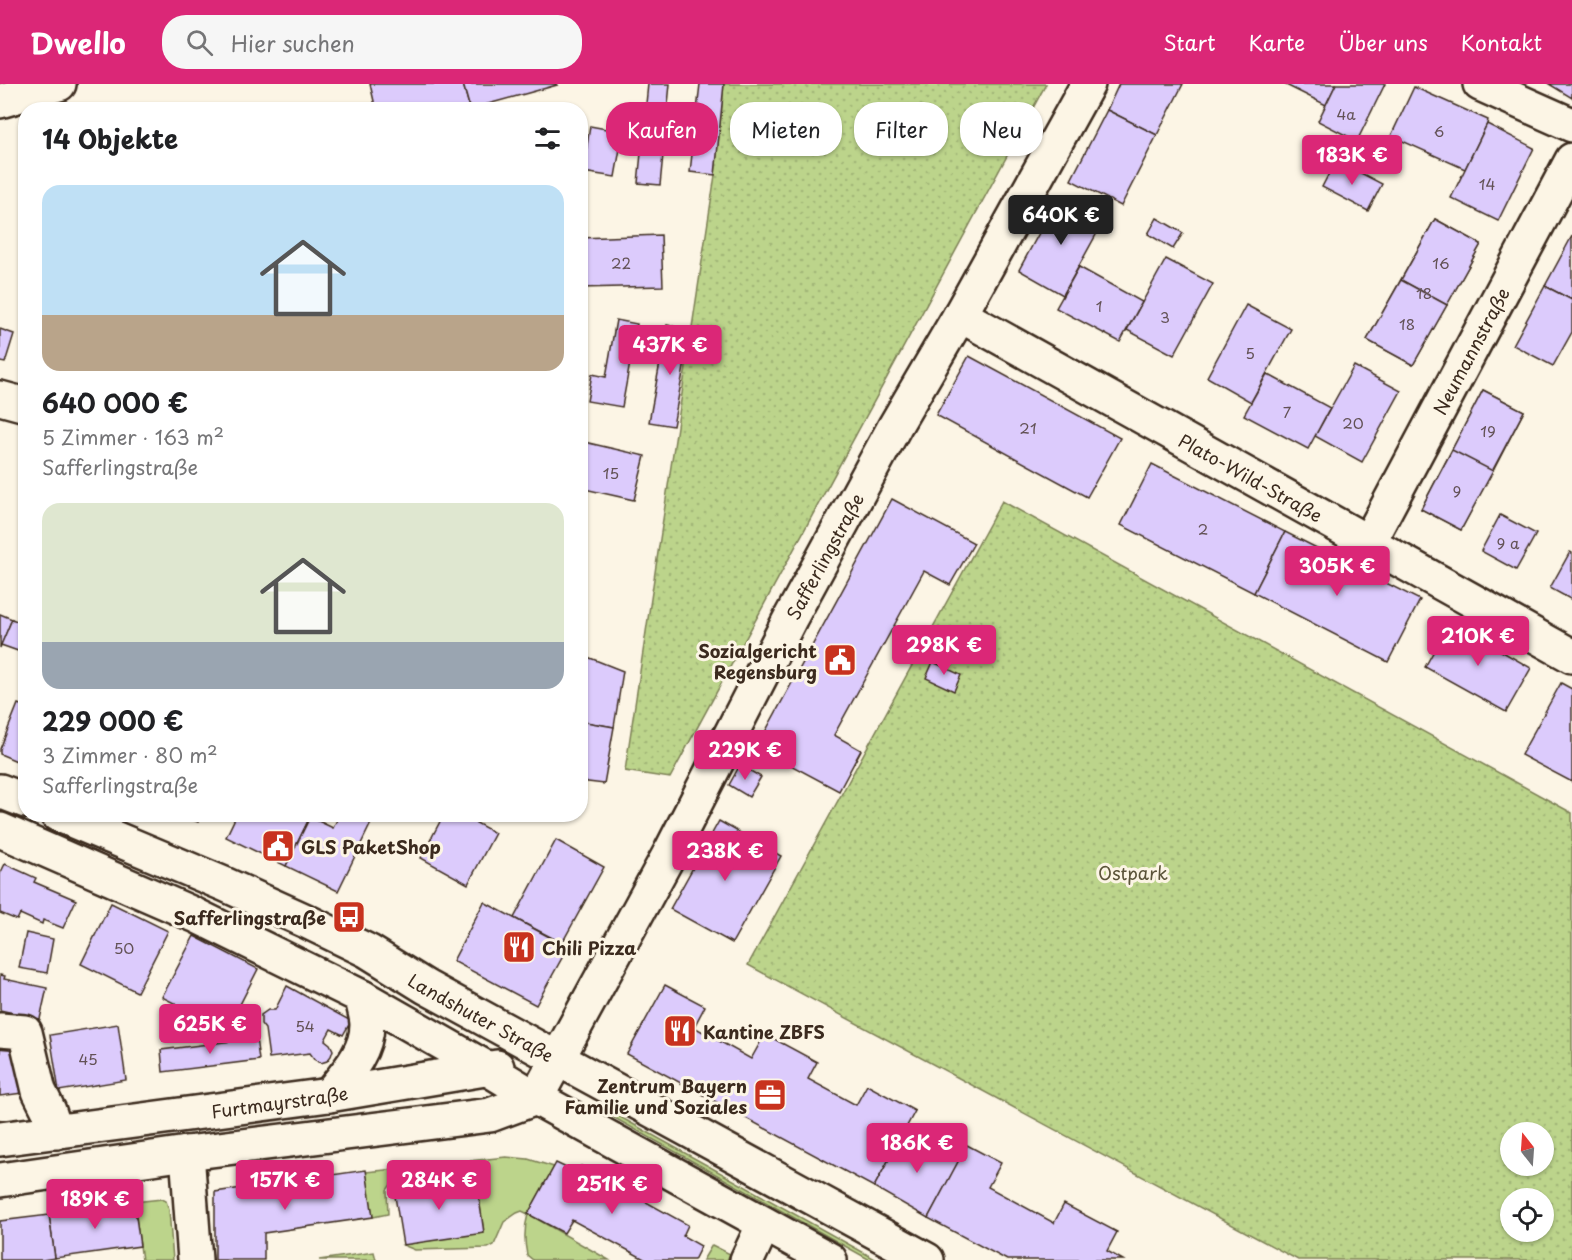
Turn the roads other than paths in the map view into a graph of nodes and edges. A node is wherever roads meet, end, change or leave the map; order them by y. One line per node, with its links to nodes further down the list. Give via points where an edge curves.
1 (59, 84): 4 (main road)
2 (1088, 84): 7 (main road, Safferlingstraße)
3 (1480, 84): 5 (main road)
4 (0, 101)
5 (1572, 125)
6 (1572, 160): 10 (main road, Neumannstraße)
7 (960, 315): 10 (main road, Plato-Wild-Straße); 18 (main road, Safferlingstraße, via 790,617)
8 (0, 398): 9 (main road)
9 (18, 403)
10 (1368, 543): 11 (main road, Plato-Wild-Straße)
11 (1572, 656)
12 (0, 791): 13 (main road)
13 (18, 798)
14 (76, 822): 18 (main road, Landshuter Straße, via 368,951)
15 (0, 830): 16 (main road, via 195,915)
16 (362, 997): 19 (main road); 20 (main road, via 367,1024 365,1041 350,1070)
17 (0, 1030): 22 (main road, via 25,1032 39,1091)
18 (558, 1059): 19 (main road, Furtmayrstraße); 21 (main road, Safferlingstraße); 30 (main road, Landshuter Straße)
19 (488, 1069): 20 (main road, Furtmayrstraße); 21 (main road)
20 (329, 1095): 22 (main road, Furtmayrstraße)
21 (536, 1098): 24 (main road, via 490,1115); 26 (main road)
22 (56, 1132): 23 (main road, Furtmayrstraße)
23 (0, 1139)
24 (187, 1153): 25 (main road); 27 (main road)
25 (0, 1180)
26 (764, 1224): 28 (main road); 29 (main road)
27 (195, 1260)
28 (747, 1260)
29 (830, 1260)
30 (927, 1260)

